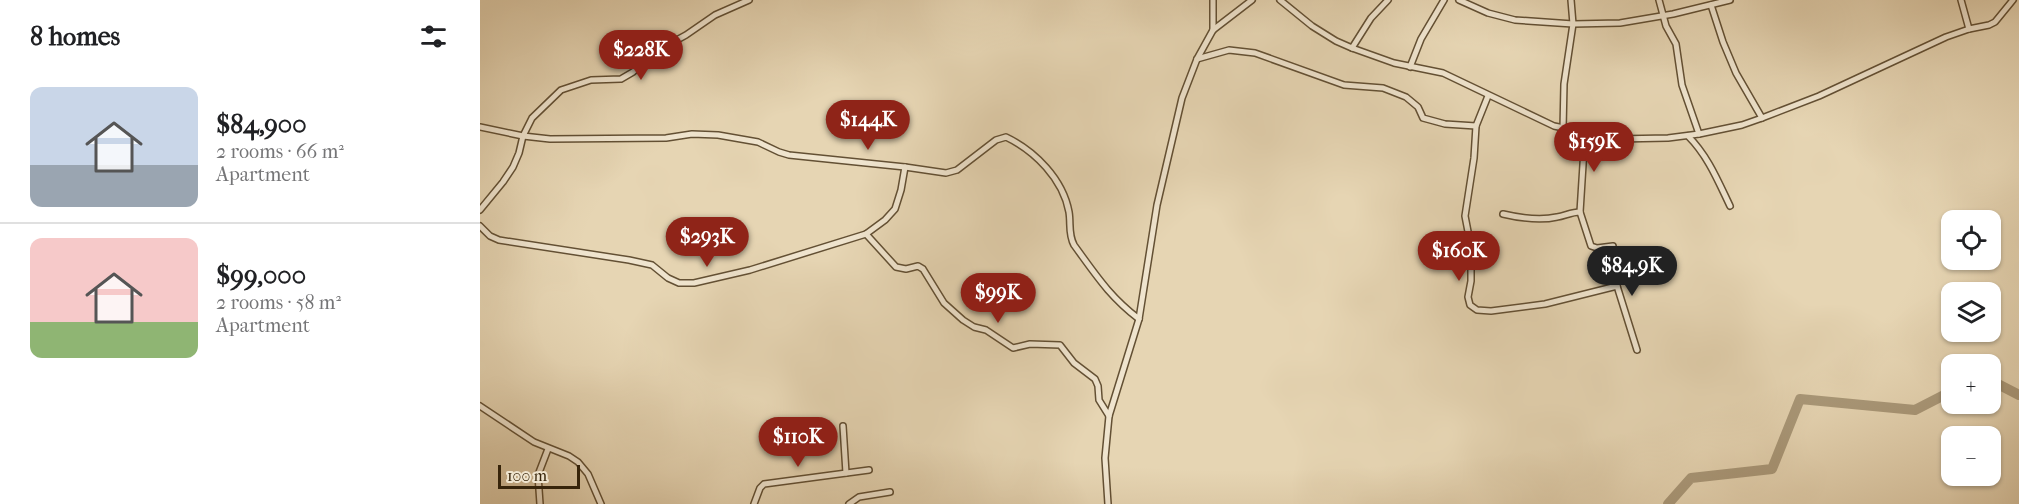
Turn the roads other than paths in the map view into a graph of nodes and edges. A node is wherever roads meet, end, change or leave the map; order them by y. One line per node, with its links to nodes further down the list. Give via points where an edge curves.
1 (748, 0): 28 (street, via 653,53 621,79 591,80 561,90 532,118)
2 (1213, 0): 17 (street)
3 (1252, 0): 17 (street)
4 (1280, 0): 18 (street, via 1312,26)
5 (1388, 0): 18 (street)
6 (1444, 0): 20 (street, via 1420,39)
7 (1459, 0): 15 (street, via 1515,20)
8 (1571, 0): 15 (street)
9 (1659, 0): 14 (street)
10 (1730, 0): 13 (street)
11 (1961, 0): 16 (street)
12 (2013, 0): 16 (street, via 1995,22)
13 (1711, 5): 14 (street); 22 (street, via 1736,73)
14 (1664, 16): 15 (street, via 1620,23); 27 (street, via 1676,44 1682,85)
15 (1573, 24): 25 (street, via 1564,84)
16 (1969, 29): 22 (street)
17 (1213, 30): 19 (street)
18 (1352, 48): 20 (street)
19 (1197, 59): 23 (street, via 1229,50 1255,53 1344,85 1383,88 1406,97 1418,107 1423,118); 38 (street, via 1182,98 1157,205)
20 (1410, 67): 21 (street, via 1443,73)
21 (1488, 96): 23 (street); 25 (street)
22 (1762, 118): 27 (street)
23 (1476, 126): 37 (street, via 1465,216 1471,247 1470,305 1477,310 1502,310)
24 (480, 127): 28 (street)
25 (1563, 129): 26 (street)
26 (1585, 133): 29 (street, via 1617,139); 33 (street)
27 (1699, 134): 29 (street)
28 (523, 136): 30 (street, via 604,139 718,135 758,142 789,155); 32 (street, via 513,167)
29 (1688, 136): 31 (street, via 1704,153)
30 (905, 167): 36 (street, via 895,209); 38 (street, via 954,171 1000,138 1011,140 1051,173 1068,211 1074,245 1107,291)
31 (1730, 206)
32 (480, 210)
33 (1580, 212): 34 (street, via 1555,218); 37 (street, via 1591,246 1613,246)
34 (1503, 214)
35 (480, 226): 36 (street, via 490,236 505,242 652,265 679,283 750,270)
36 (866, 234): 41 (street, via 896,267 923,269 944,303 970,325 986,330 1013,348 1060,345 1074,363 1095,379 1099,399)
37 (1617, 286): 39 (street)
38 (1139, 319): 41 (street)
39 (1637, 350)
40 (480, 406): 43 (street)
41 (1109, 416): 51 (street, via 1105,458)
42 (843, 426): 45 (street)
43 (548, 449): 47 (street, via 538,475); 48 (street, via 578,462 588,474)
44 (869, 470): 45 (street)
45 (846, 473): 49 (street, via 764,484)
46 (890, 492): 50 (street, via 859,497)
47 (540, 504)
48 (601, 504)
49 (754, 504)
50 (849, 504)
51 (1108, 504)

